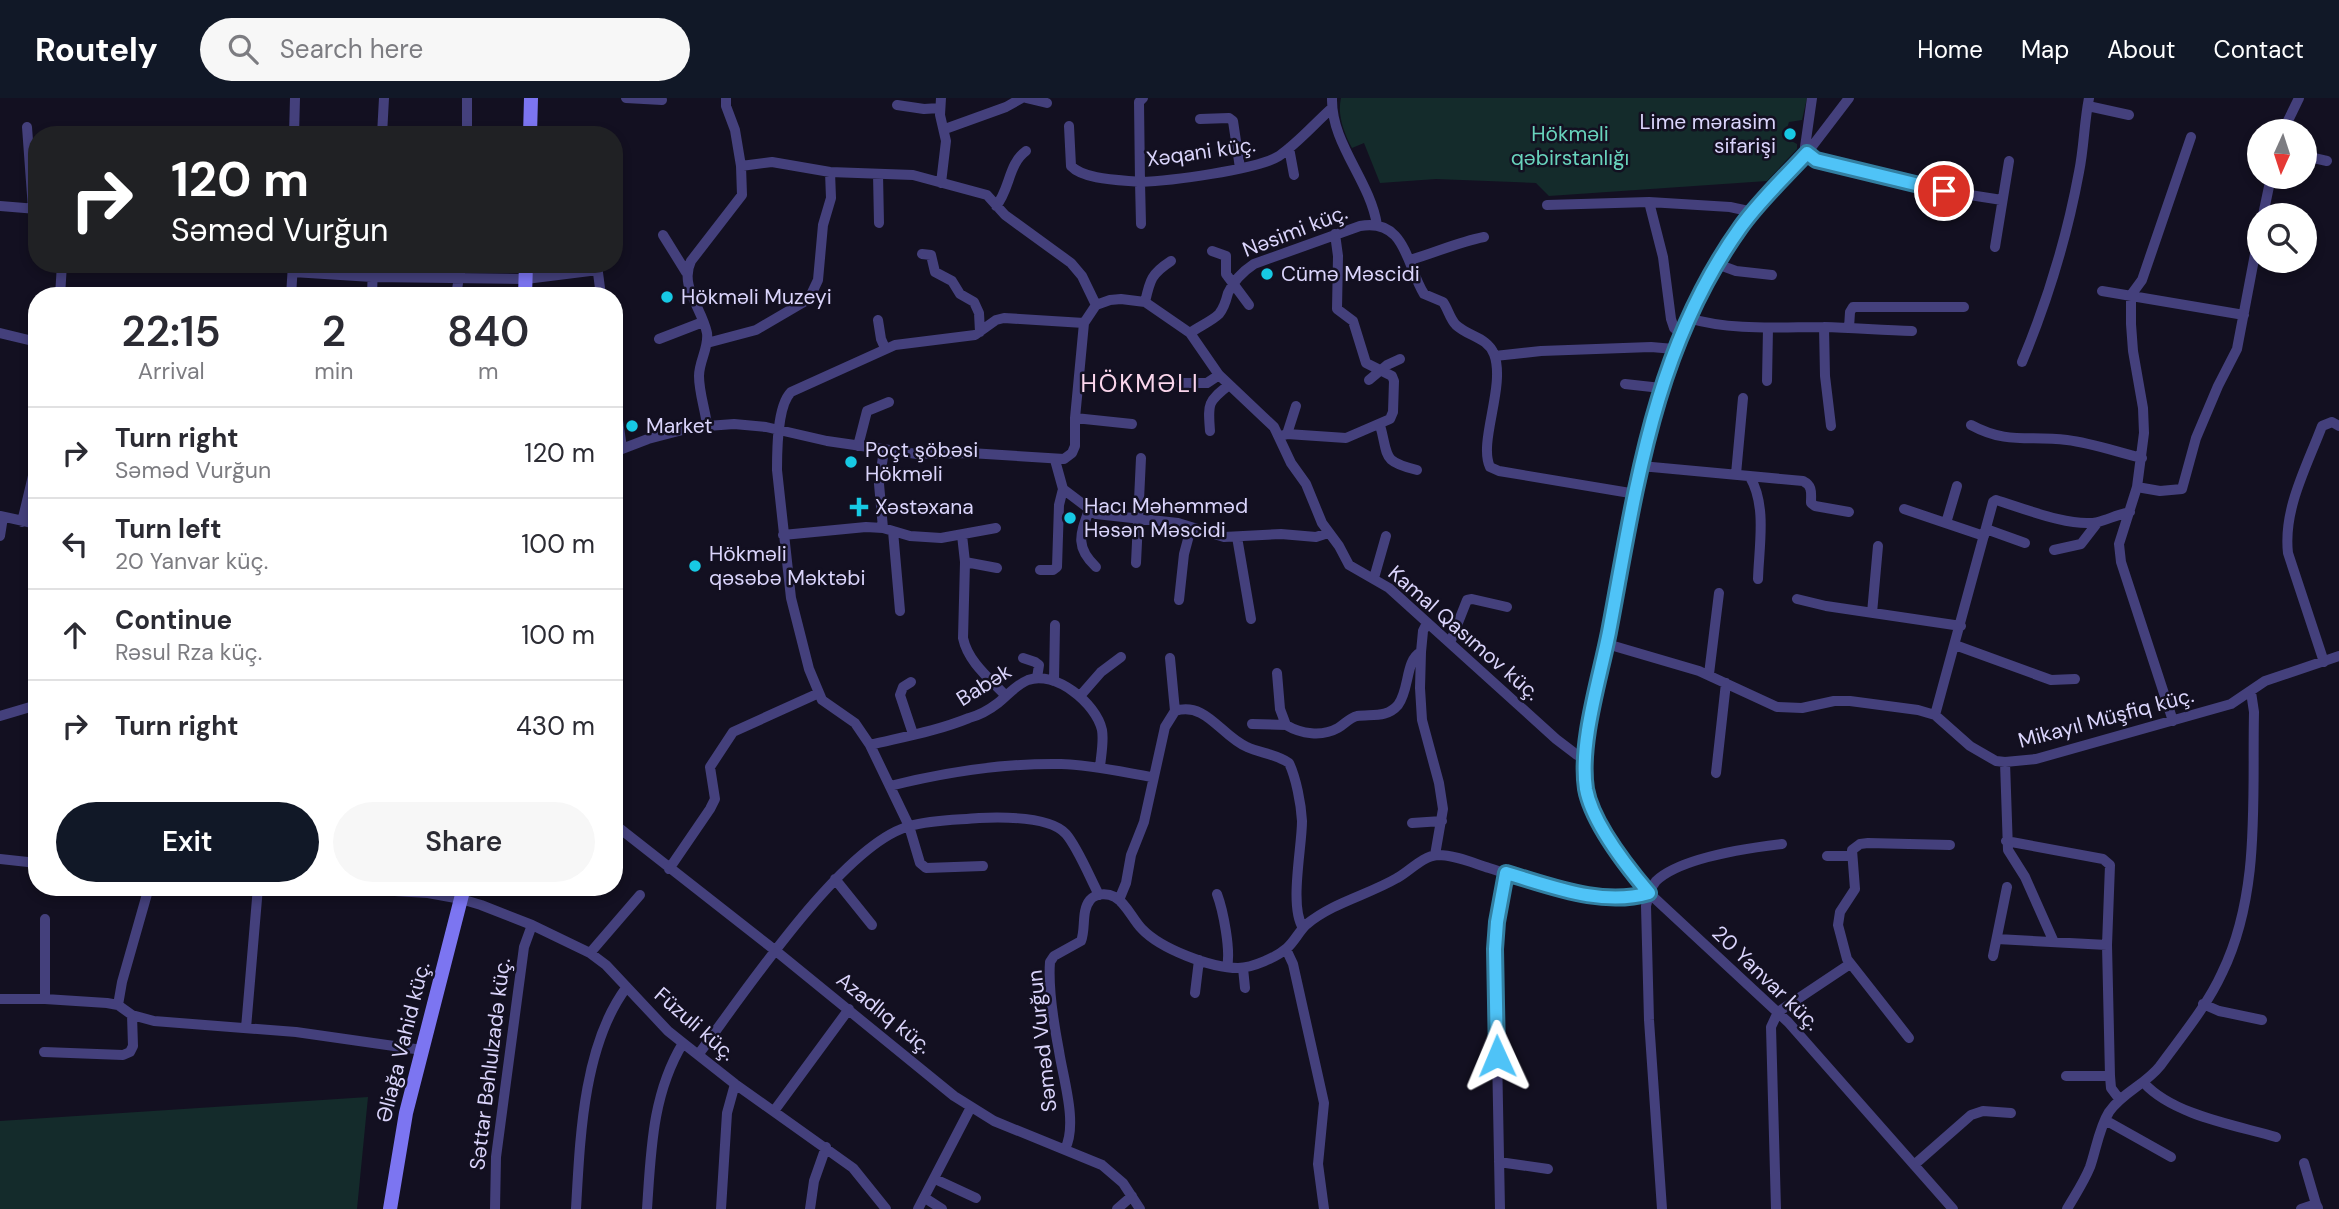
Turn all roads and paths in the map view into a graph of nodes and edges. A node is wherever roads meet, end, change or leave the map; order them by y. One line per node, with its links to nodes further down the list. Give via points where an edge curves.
1 (295, 98): 21 (street)
2 (384, 98): 22 (street)
3 (467, 98): 23 (street)
4 (531, 98): 24 (street)
5 (626, 98): 12 (street)
6 (726, 98): 36 (street)
7 (1024, 98): 15 (street); 27 (street)
8 (1143, 98): 41 (street, Xəqani küç., via 1139,102)
9 (1812, 98): 32 (street, via 1804,138)
10 (1849, 98): 32 (street, 20 Yanvar küç.)
11 (2300, 98): 19 (street)
12 (662, 100)
13 (2088, 102): 18 (street); 100 (street, via 2074,199 2043,312)
14 (940, 103): 17 (street, via 924,109); 27 (street)
15 (1047, 103)
16 (1332, 103): 30 (street, Xəqani küç., via 1312,129); 52 (street, via 1337,129)
17 (897, 105)
18 (2129, 116)
19 (2289, 119)
20 (1200, 120): 37 (street, via 1233,121)
21 (294, 126)
22 (382, 126)
23 (467, 126)
24 (530, 126)
25 (1069, 126): 41 (street, via 1075,171)
26 (27, 127): 28 (street)
27 (945, 129): 42 (street)
28 (28, 137)
29 (2191, 137): 75 (street, via 2142,280)
30 (1289, 148): 37 (street, Xəqani küç., via 1264,163); 40 (street)
31 (1026, 151): 47 (street, via 1016,162)
32 (1807, 153): 43 (street, via 1816,160); 49 (street, 20 Yanvar küç.)
33 (2317, 159): 35 (street)
34 (2009, 161): 43 (street)
35 (2327, 161)
36 (741, 166): 38 (street, via 772,162); 62 (street, via 743,186 738,201)
37 (1240, 168): 41 (street, Xəqani küç.)
38 (830, 172): 39 (street); 95 (street, via 831,198 823,225 818,280 808,299 756,330)
39 (878, 174): 42 (street, via 913,175); 50 (street)
40 (1294, 175)
41 (1140, 182): 51 (street)
42 (941, 183): 47 (street, via 987,195)
43 (2002, 201): 56 (street)
44 (1649, 202): 45 (street); 49 (street); 92 (street, via 1663,257 1671,319)
45 (1547, 205)
46 (0, 206): 48 (street)
47 (996, 206): 77 (street, via 1072,263)
48 (28, 208)
49 (1753, 212): 61 (street, 20 Yanvar küç.)
50 (879, 223)
51 (1141, 224)
52 (1377, 225): 53 (street, Nəsimi küç.); 60 (street, Nəsimi küç., via 1392,231)
53 (1335, 234): 71 (street, Nəsimi küç., via 1254,264); 101 (street, via 1337,309 1353,321 1366,363)
54 (663, 235): 62 (street)
55 (1484, 237): 60 (street)
56 (1995, 247)
57 (1212, 251): 71 (street, via 1226,256 1226,274)
58 (922, 254): 89 (street, via 934,257 935,272 974,302)
59 (1171, 261): 76 (street, via 1156,271)
60 (1410, 261): 98 (street, Nəsimi küç., via 1424,294 1443,302 1459,328 1485,341)
61 (1717, 264): 68 (street); 81 (street, 20 Yanvar küç.)
62 (685, 272): 83 (street)
63 (337, 273): 69 (street)
64 (372, 273): 69 (street)
65 (459, 273): 70 (street)
66 (516, 273): 70 (street)
67 (2252, 273): 80 (street)
68 (1772, 275)
69 (372, 277): 70 (street); 72 (street)
70 (458, 279): 73 (street)
71 (1233, 283): 78 (street); 91 (street, Nəsimi küç., via 1220,313)
72 (372, 287)
73 (457, 287)
74 (2102, 291): 75 (street)
75 (2131, 295): 80 (street); 126 (street, via 2133,351 2143,408)
76 (1145, 303): 77 (street, via 1121,299); 91 (street, Kamal Qasımov küç.)
77 (1096, 305): 84 (street)
78 (1249, 305)
79 (1964, 307): 87 (street, via 1853,307)
80 (2245, 315): 133 (street, via 2237,349 2196,438 2182,489)
81 (1688, 318): 86 (street); 92 (street, 20 Yanvar küç.)
82 (877, 320): 96 (street)
83 (703, 322): 93 (street); 95 (street)
84 (1084, 323): 89 (street, via 1004,318); 112 (street)
85 (1824, 327): 86 (street); 87 (street); 117 (street)
86 (1768, 328): 104 (street)
87 (1849, 328): 88 (street)
88 (1912, 331)
89 (980, 332): 96 (street)
90 (0, 333): 94 (street)
91 (1190, 333): 102 (street, Kamal Qasımov küç.)
92 (1681, 334): 97 (street, 20 Yanvar küç.)
93 (659, 339)
94 (28, 340)
95 (707, 343): 114 (street, via 698,380)
96 (885, 348): 119 (street, via 791,391 783,404)
97 (1674, 349): 98 (street); 108 (street, 20 Yanvar küç.)
98 (1495, 356): 135 (street, via 1497,377 1487,454 1490,467)
99 (1400, 359): 101 (street)
100 (2022, 362)
101 (1381, 370): 103 (street); 115 (street, via 1392,376 1394,412)
102 (1219, 376): 105 (street, via 1207,383); 107 (street, Kamal Qasımov küç.)
103 (1369, 380)
104 (1768, 381)
105 (1180, 383)
106 (1625, 384): 108 (street)
107 (1229, 385): 120 (street, via 1211,399); 121 (street, Kamal Qasımov küç.)
108 (1661, 388): 128 (street, 20 Yanvar küç.)
109 (1743, 398): 130 (street)
110 (889, 402): 122 (street, via 867,411)
111 (1296, 406): 121 (street)
112 (1075, 418): 113 (street); 127 (street, via 1075,446 1069,456)
113 (1132, 424)
114 (706, 425): 119 (street); 123 (street)
115 (1380, 425): 121 (street, via 1346,438); 129 (street, via 1390,460)
116 (1971, 425): 126 (street, via 1998,437 2068,440)
117 (1831, 426)
118 (2339, 426): 185 (street, via 2332,422 2322,426 2286,535)
119 (779, 430): 122 (street); 152 (street, via 777,470)
120 (1210, 431)
121 (1284, 435): 150 (street, Kamal Qasımov küç., via 1291,463)
122 (859, 446): 124 (street)
123 (623, 448)
124 (884, 450): 127 (street); 149 (street, via 878,484)
125 (1141, 458): 142 (street)
126 (2142, 458): 133 (street)
127 (1055, 460): 134 (street)
128 (1641, 466): 130 (street); 135 (street, 20 Yanvar küç.)
129 (1417, 470)
130 (1737, 474): 131 (street)
131 (1750, 477): 139 (street, via 1803,481 1811,488 1815,506); 166 (street, via 1757,488 1760,511)
132 (1957, 486): 146 (street)
133 (2137, 487): 140 (street)
134 (1063, 489): 138 (street); 164 (street, via 1057,567)
135 (1636, 494): 178 (street, 20 Yanvar küç.)
136 (28, 497): 143 (street)
137 (1904, 509): 146 (street)
138 (1088, 510): 142 (street); 162 (street, via 1081,546)
139 (1849, 512)
140 (2130, 512): 144 (street); 203 (street, via 2119,544 2121,562)
141 (1, 517): 143 (street); 154 (street)
142 (1138, 519): 148 (street); 161 (street)
143 (22, 522): 145 (street)
144 (2098, 522): 151 (street, via 2039,514 1996,500); 159 (street, via 2081,544)
145 (28, 523)
146 (1946, 523): 151 (street)
147 (996, 528): 153 (street)
148 (1191, 528): 156 (street); 169 (street)
149 (888, 530): 152 (street, via 853,527); 153 (street, via 911,536); 171 (street)
150 (1328, 533): 156 (street); 165 (street, Kamal Qasımov küç., via 1349,565)
151 (1985, 533): 157 (street); 176 (street)
152 (783, 535): 196 (street, via 790,598)
153 (962, 535): 160 (street)
154 (0, 536)
155 (1386, 536): 165 (street)
156 (1237, 537): 173 (street)
157 (2025, 543)
158 (1878, 546): 172 (street)
159 (2054, 550)
160 (965, 562): 163 (street); 197 (street, via 965,649)
161 (1136, 563)
162 (1096, 567)
163 (997, 568)
164 (1040, 570)
165 (1374, 579): 174 (street, Kamal Qasımov küç.)
166 (1758, 579)
167 (1719, 593): 187 (street)
168 (1797, 599): 172 (street)
169 (1179, 600)
170 (1507, 607): 177 (street, via 1467,600)
171 (900, 611)
172 (1872, 612): 176 (street)
173 (1251, 620)
174 (1427, 624): 177 (street, Kamal Qasımov küç.); 180 (street)
175 (1055, 625): 190 (street)
176 (1961, 626): 179 (street)
177 (1450, 643): 208 (street, Kamal Qasımov küç., via 1556,739)
178 (1607, 644): 187 (street, Mikayıl Müşfiq küç.); 208 (street, 20 Yanvar küç.)
179 (1955, 645): 189 (street, via 2050,680); 201 (street)
180 (1421, 652): 193 (street, via 1411,661); 194 (street)
181 (2339, 656): 185 (street, Mikayıl Müşfiq küç.)
182 (1121, 657): 198 (street)
183 (1023, 658): 188 (street, via 1039,665)
184 (1170, 658): 200 (street)
185 (2324, 662): 195 (street, Mikayıl Müşfiq küç., via 2276,677)
186 (1277, 673): 205 (street)
187 (1709, 674): 192 (street, Mikayıl Müşfiq küç.)
188 (1037, 678): 190 (street, Babək); 197 (street, Babək)
189 (2075, 679)
190 (1054, 681): 198 (street, Babək)
191 (911, 682): 206 (street, via 900,695)
192 (1726, 683): 201 (street, Mikayıl Müşfiq küç., via 1788,709 1850,701); 211 (street)
193 (1407, 688): 194 (street); 205 (street, via 1398,704 1384,715 1352,718 1329,732 1314,734)
194 (1420, 688): 214 (street)
195 (2251, 692): 203 (street, Mikayıl Müşfiq küç., via 2231,704); 260 (street, via 2248,890 2222,975)
196 (819, 694): 207 (street, via 855,723); 227 (street, via 733,732 710,767 715,799)
197 (1006, 696): 206 (street, Babək, via 982,714)
198 (1080, 696): 210 (street, Babək, via 1102,729)
199 (28, 708): 202 (street)
200 (1175, 711): 212 (street, via 1165,727); 243 (street, via 1184,708 1204,713 1235,741 1289,763 1302,818 1297,913)
201 (1935, 715): 209 (street, Mikayıl Müşfiq küç., via 1986,756)
202 (0, 716)
203 (2174, 721): 209 (street, Mikayıl Müşfiq küç., via 2036,760)
204 (1252, 724): 205 (street)
205 (1286, 725)
206 (914, 734): 207 (street, Babək)
207 (870, 745): 213 (street)
208 (1586, 759): 231 (street, 20 Yanvar küç., via 1586,788 1595,814)
209 (2005, 762): 218 (street)
210 (1100, 767): 212 (street); 213 (street, via 1017,765 947,772)
211 (1716, 773)
212 (1152, 777): 239 (street)
213 (890, 786): 216 (street)
214 (1443, 821): 215 (street); 221 (street)
215 (1412, 822)
216 (909, 826): 226 (street, via 920,863 926,868); 229 (street, via 863,853); 234 (street, via 985,818 1047,821 1065,834)
217 (623, 831): 227 (street, Azadlıq küç.)
218 (2006, 841): 245 (street); 246 (street, via 2108,861)
219 (1782, 844): 231 (street, via 1698,860 1657,881)
220 (1950, 845): 223 (street, via 1860,844)
221 (1435, 855): 228 (street); 243 (street, via 1328,910)
222 (1827, 856): 223 (street)
223 (1852, 856): 252 (street, via 1855,889 1840,912 1838,925)
224 (0, 859): 225 (street)
225 (28, 862)
226 (983, 866)
227 (669, 869): 248 (street, Azadlıq küç.)
228 (1506, 873): 231 (street, via 1610,898); 285 (street, via 1495,949)
229 (835, 879): 242 (street); 248 (street)
230 (2007, 887): 244 (street)
231 (1649, 893): 263 (street, 20 Yanvar küç.); 307 (street, via 1649,1020)
232 (1217, 894): 253 (street)
233 (640, 895): 249 (street)
234 (1099, 895): 239 (street); 283 (street, Səməd Vurğun, via 1088,903 1081,941 1050,962 1069,1118)
235 (146, 896): 261 (street)
236 (257, 896): 266 (street)
237 (462, 896): 269 (street, Əliağa Vahid küç.)
238 (468, 896): 241 (street, Füzuli küç.)
239 (1119, 900): 251 (street, via 1152,938)
240 (45, 919): 259 (street)
241 (532, 925): 249 (street, Füzuli küç.); 295 (street, Səttar Bəhlulzadə küç., via 524,947 498,1144)
242 (872, 925)
243 (1303, 928): 247 (street)
244 (1997, 939): 245 (street); 250 (street)
245 (2053, 940): 246 (street)
246 (2107, 944): 273 (street)
247 (1286, 949): 254 (street); 305 (street, via 1324,1103 1318,1164)
248 (776, 951): 262 (street, Azadlıq küç.); 271 (street)
249 (590, 953): 255 (street, Füzuli küç.)
250 (1993, 956)
251 (1199, 960): 253 (street); 257 (street)
252 (1850, 964): 263 (street); 267 (street)
253 (1227, 967): 254 (street)
254 (1244, 968): 256 (street)
255 (626, 988): 268 (street, Füzuli küç.); 296 (street, via 606,1022 593,1066)
256 (1245, 988)
257 (1195, 993)
258 (0, 999): 259 (street)
259 (45, 999): 261 (street)
260 (2203, 1004): 265 (street); 274 (street)
261 (118, 1005): 264 (street)
262 (849, 1009): 277 (street, Azadlıq küç.); 278 (street)
263 (1778, 1012): 287 (street, 20 Yanvar küç.); 308 (street, via 1771,1027)
264 (132, 1015): 266 (street, via 163,1023); 270 (street, via 133,1046 124,1055)
265 (2262, 1020)
266 (246, 1028): 269 (street)
267 (1909, 1038)
268 (683, 1043): 271 (street, Füzuli küç.); 297 (street, via 668,1069 656,1115)
269 (422, 1050): 294 (street, Əliağa Vahid küç., via 397,1156)
270 (44, 1052)
271 (698, 1055): 275 (street, Füzuli küç.)
272 (2066, 1076): 273 (street)
273 (2110, 1076): 276 (street, via 2111,1088)
274 (2144, 1083): 276 (street); 281 (street, via 2164,1099 2197,1114)
275 (735, 1084): 278 (street, Füzuli küç.); 298 (street, via 727,1113)
276 (2120, 1100): 280 (street)
277 (971, 1107): 283 (street, Azadlıq küç.); 289 (street)
278 (774, 1111): 282 (street, Füzuli küç.)
279 (2011, 1113): 287 (street, via 1971,1115)
280 (2105, 1120): 284 (street); 310 (street, via 2090,1168)
281 (2276, 1137)
282 (826, 1147): 299 (street); 300 (street, Füzuli küç., via 853,1168)
283 (1065, 1149): 290 (street, Azadlıq küç., via 1114,1174)
284 (2171, 1157)
285 (1499, 1163): 288 (street); 306 (street)
286 (2304, 1163): 293 (street)
287 (1914, 1165): 309 (street, 20 Yanvar küç.)
288 (1548, 1169)
289 (934, 1179): 291 (street); 292 (street)
290 (1132, 1196): 303 (street); 304 (street, Azadlıq küç.)
291 (925, 1198): 301 (street); 302 (street)
292 (976, 1198)
293 (2317, 1207): 311 (street)
294 (390, 1209)
295 (495, 1209)
296 (576, 1209)
297 (648, 1209)
298 (721, 1209)
299 (810, 1209)
300 (886, 1209)
301 (918, 1209)
302 (942, 1209)
303 (1117, 1209)
304 (1140, 1209)
305 (1324, 1209)
306 (1500, 1209)
307 (1662, 1209)
308 (1776, 1209)
309 (1953, 1209)
310 (2067, 1209)
311 (2301, 1209)

